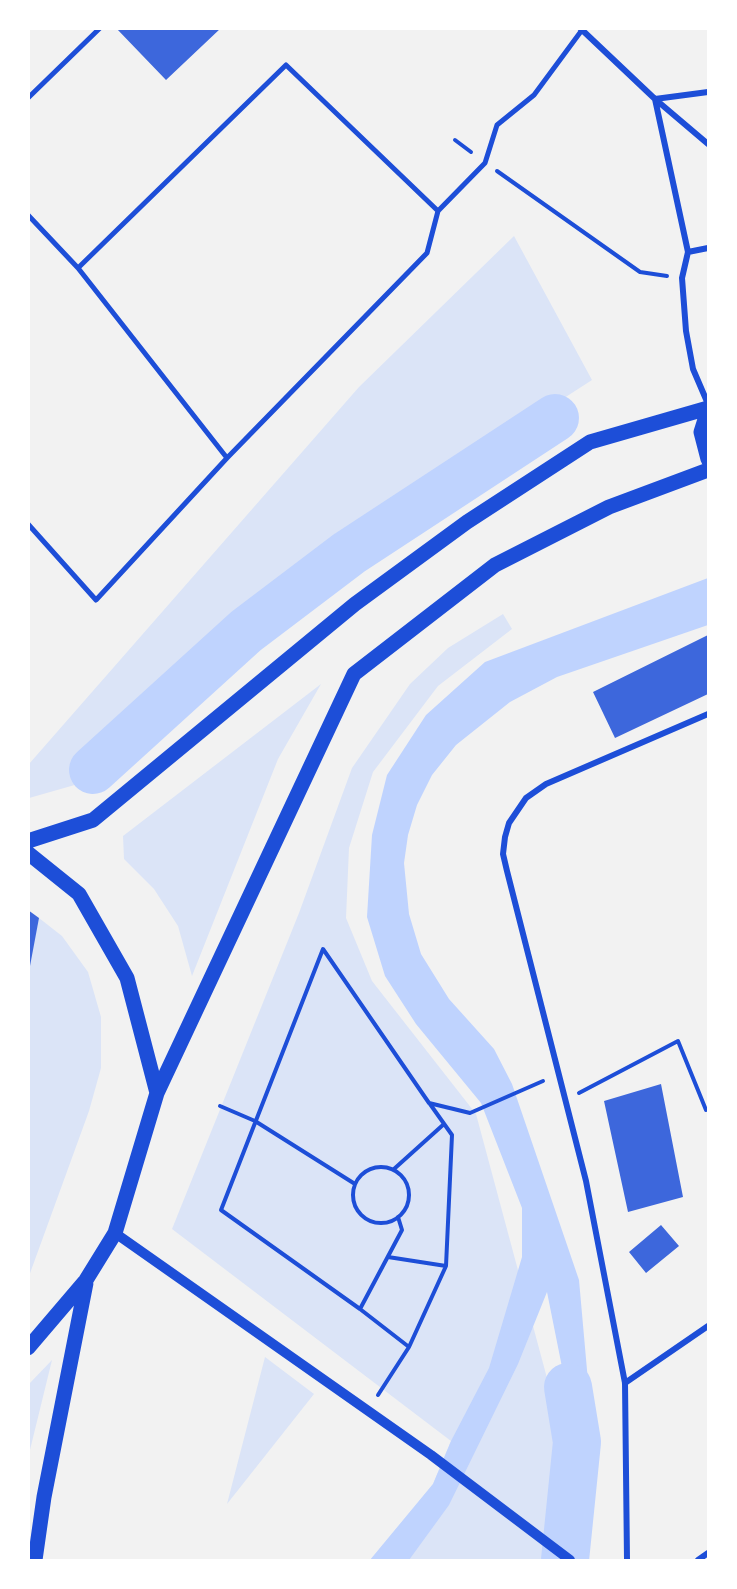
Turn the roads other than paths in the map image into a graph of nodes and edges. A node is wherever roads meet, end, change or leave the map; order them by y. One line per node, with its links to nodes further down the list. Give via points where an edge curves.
1 (100, 28): 4 (street)
2 (582, 29): 5 (street); 7 (street, via 534,95 497,125 485,162)
3 (708, 92): 5 (street)
4 (28, 99)
5 (655, 99): 6 (street); 10 (street)
6 (708, 144)
7 (438, 211): 11 (street, via 286,65); 13 (street, via 427,253)
8 (28, 214): 11 (street)
9 (708, 248): 10 (street)
10 (688, 252): 12 (street, via 682,278 686,331 693,369)
11 (78, 268): 13 (street)
12 (708, 407): 14 (main road, via 701,432); 18 (main road, via 590,442 467,522 355,604 93,820)
13 (226, 458): 16 (street, via 96,600)
14 (708, 459)
15 (708, 470): 20 (main road, via 609,507 495,565 354,674)
16 (28, 524)
17 (708, 714): 25 (street, via 546,784 526,798 504,837 505,862 586,1181)
18 (28, 842)
19 (28, 854): 20 (main road, via 79,894 127,978)
20 (157, 1093): 21 (main road)
21 (115, 1233): 22 (main road); 28 (street, via 431,1455)
22 (86, 1280): 24 (main road); 27 (main road)
23 (708, 1326): 25 (street)
24 (28, 1348)
25 (626, 1383): 29 (street)
26 (708, 1553): 30 (street)
27 (35, 1560)
28 (570, 1560)
29 (627, 1560)
30 (698, 1560)

